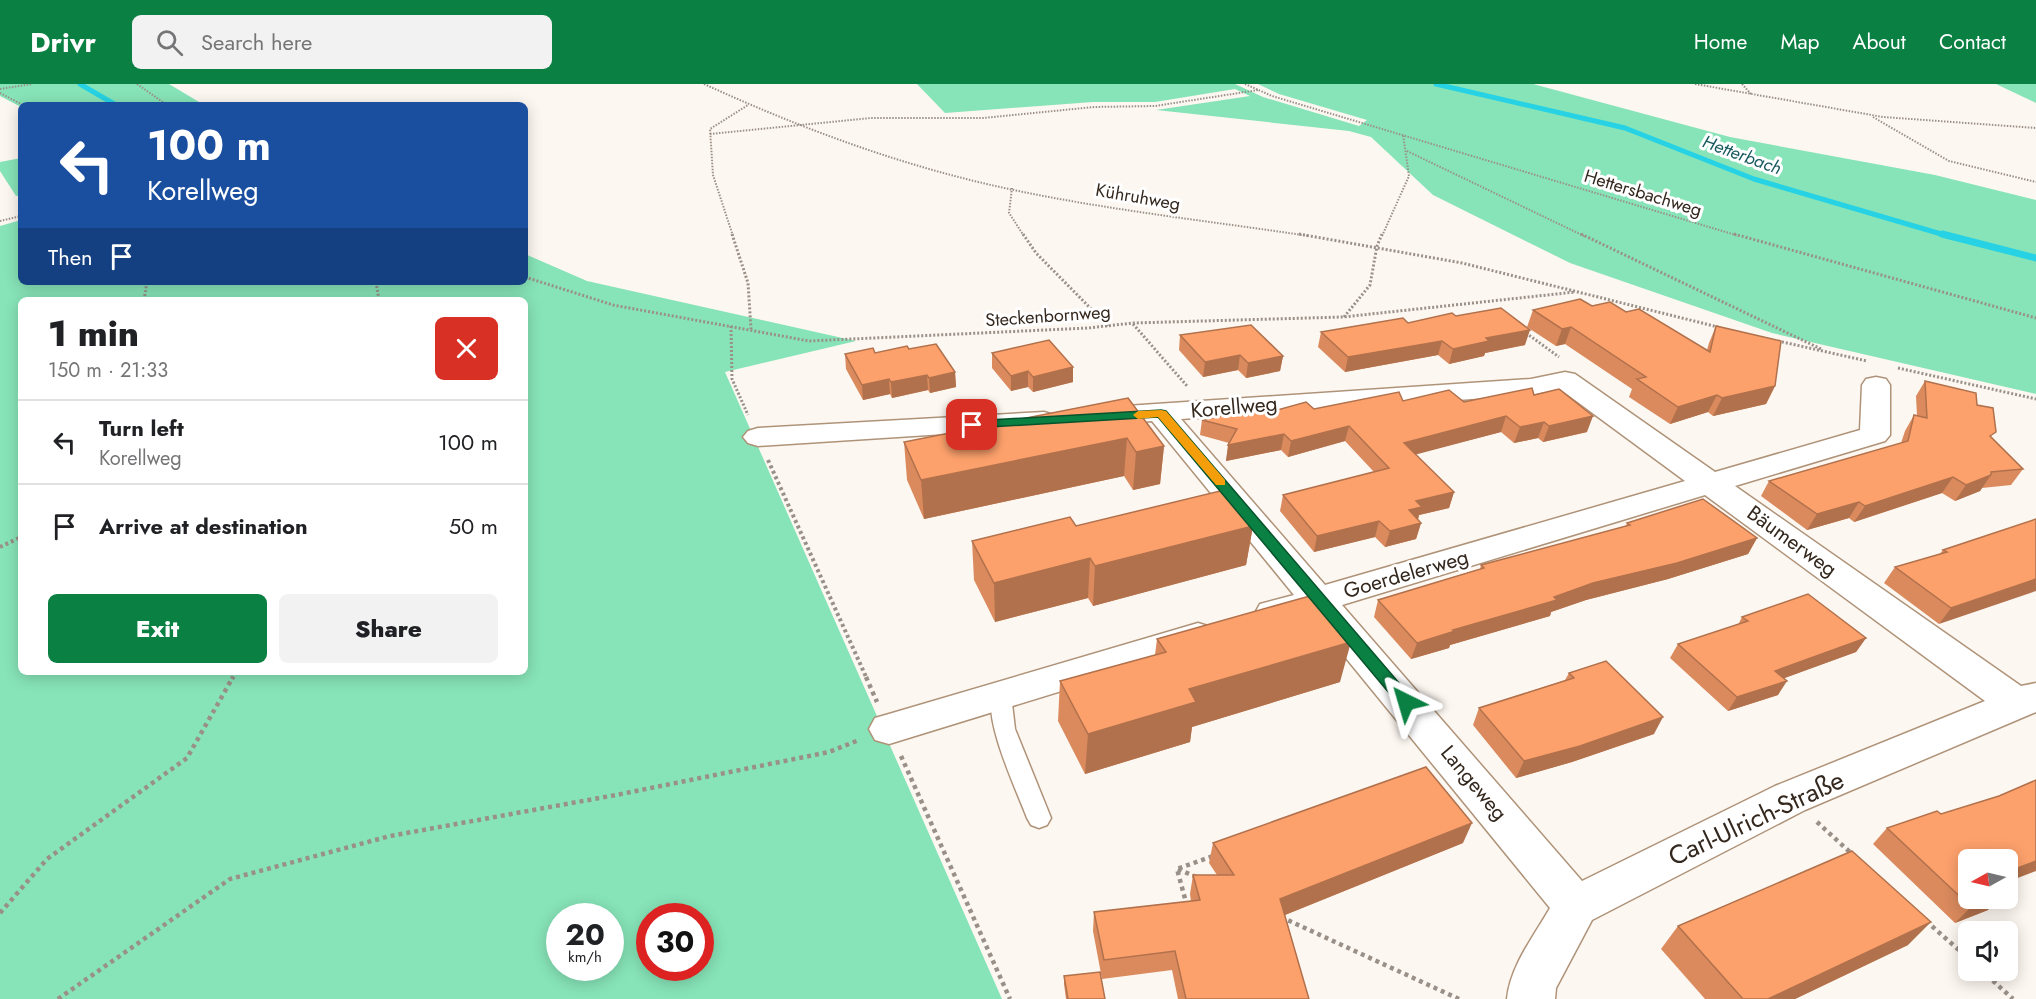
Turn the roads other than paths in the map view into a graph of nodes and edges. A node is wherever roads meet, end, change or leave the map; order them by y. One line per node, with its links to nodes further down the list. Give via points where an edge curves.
1 (1880, 371): 5 (street, Goerdelerweg, via 1875,435)
2 (1565, 380): 3 (street, Korellweg, via 1531,387); 5 (street, Bäumerweg)
3 (1161, 414): 4 (street, Korellweg); 6 (street, Langeweg)
4 (758, 437)
5 (1713, 485): 6 (street, Goerdelerweg); 8 (street, Bäumerweg)
6 (1320, 599): 7 (street, Goerdelerweg); 11 (street, Langeweg)
7 (1001, 695): 9 (street, Goerdelerweg); 10 (lane, via 1004,729)
8 (2027, 700): 11 (street, Carl-Ulrich-Straße, via 1790,798)
9 (889, 729)
10 (1039, 818)
11 (1576, 906): 12 (street, via 1532,985)
12 (1531, 999)

